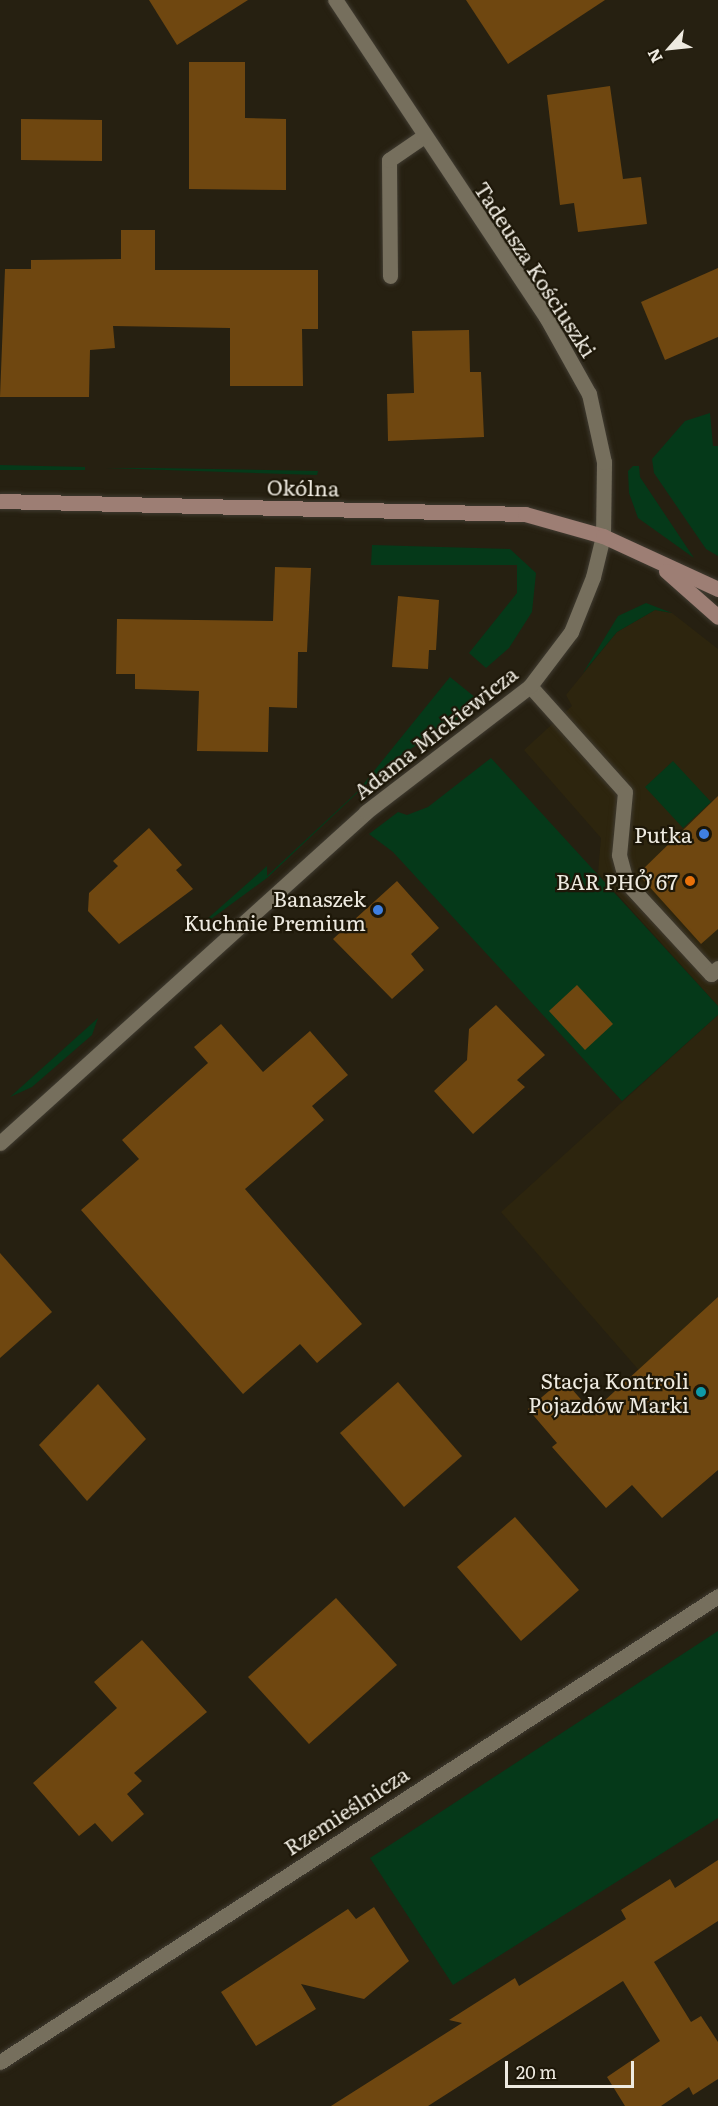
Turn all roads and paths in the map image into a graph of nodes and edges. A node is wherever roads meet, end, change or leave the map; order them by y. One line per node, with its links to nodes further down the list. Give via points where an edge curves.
1 (335, 0): 2 (street, Tadeusza Kościuszki)
2 (424, 136): 3 (street, via 389,160); 5 (street, Tadeusza Kościuszki, via 546,318 590,394 604,462)
3 (390, 276)
4 (0, 501): 5 (street, Okólna, via 525,514)
5 (603, 536): 6 (street); 9 (street, Adama Mickiewicza, via 571,632)
6 (654, 561): 7 (street); 8 (street)
7 (718, 589)
8 (718, 617)
9 (530, 686): 10 (street, via 625,792 619,855 626,882 711,975); 11 (street, Adama Mickiewicza, via 382,798)
10 (718, 968)
11 (0, 1143)
12 (718, 1596): 13 (street, Rzemieślnicza)
13 (0, 2062)

